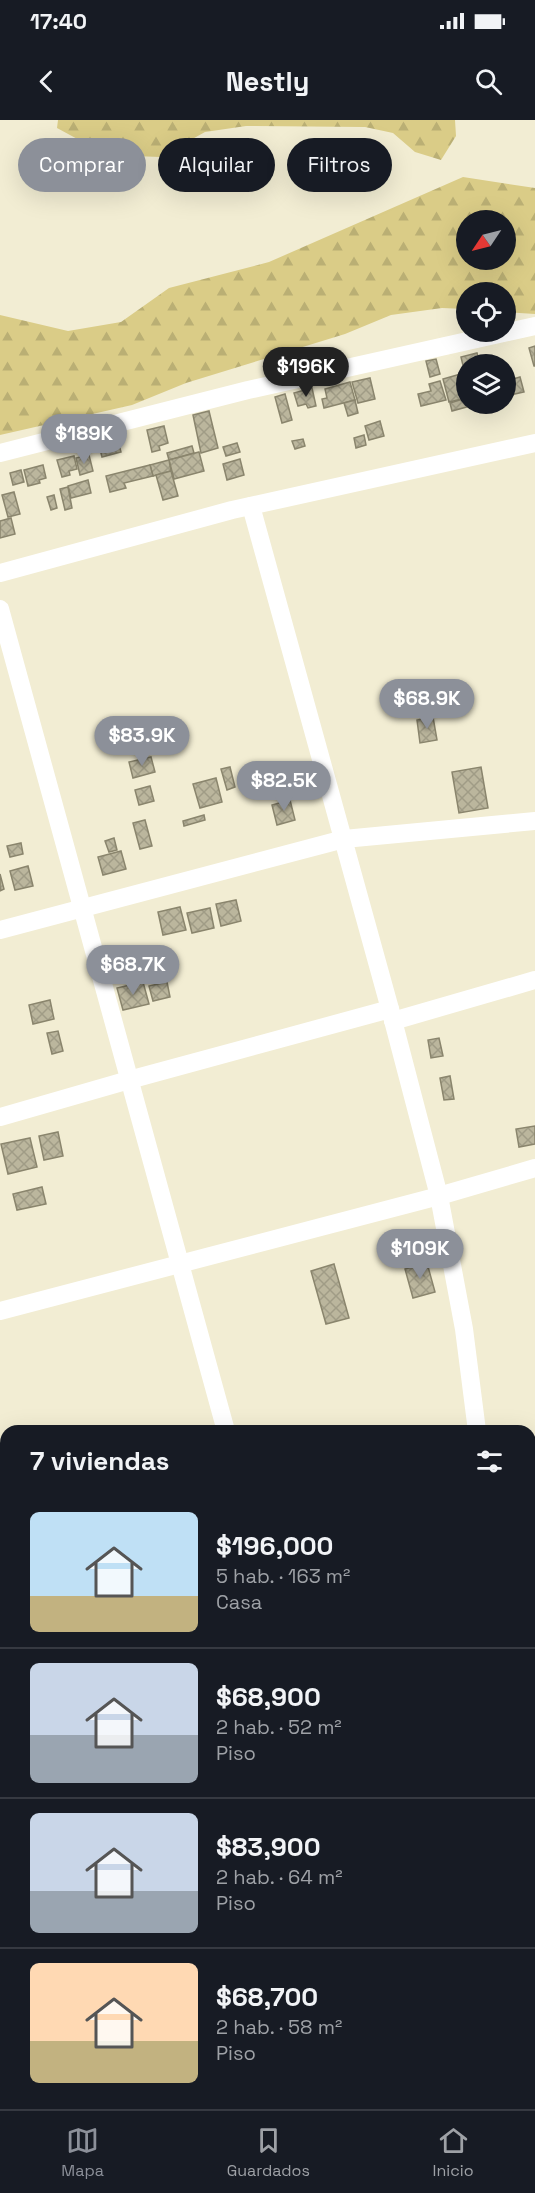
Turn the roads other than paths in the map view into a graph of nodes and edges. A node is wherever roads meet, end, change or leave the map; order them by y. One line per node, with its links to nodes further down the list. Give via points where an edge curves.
1 (535, 326): 3 (street, via 248,390)
2 (535, 443): 4 (street)
3 (0, 453)
4 (251, 506): 5 (street); 8 (street)
5 (0, 573)
6 (0, 609): 9 (street)
7 (535, 821): 8 (street)
8 (344, 839): 9 (street); 12 (street)
9 (82, 908): 10 (street); 13 (street)
10 (0, 930)
11 (535, 980): 12 (street)
12 (392, 1015): 13 (street); 16 (street)
13 (129, 1080): 14 (street); 17 (street)
14 (0, 1117)
15 (535, 1168): 16 (street)
16 (439, 1196): 17 (street); 20 (street, via 464,1329)
17 (180, 1264): 18 (street); 19 (street)
18 (0, 1311)
19 (224, 1425)
20 (476, 1425)

